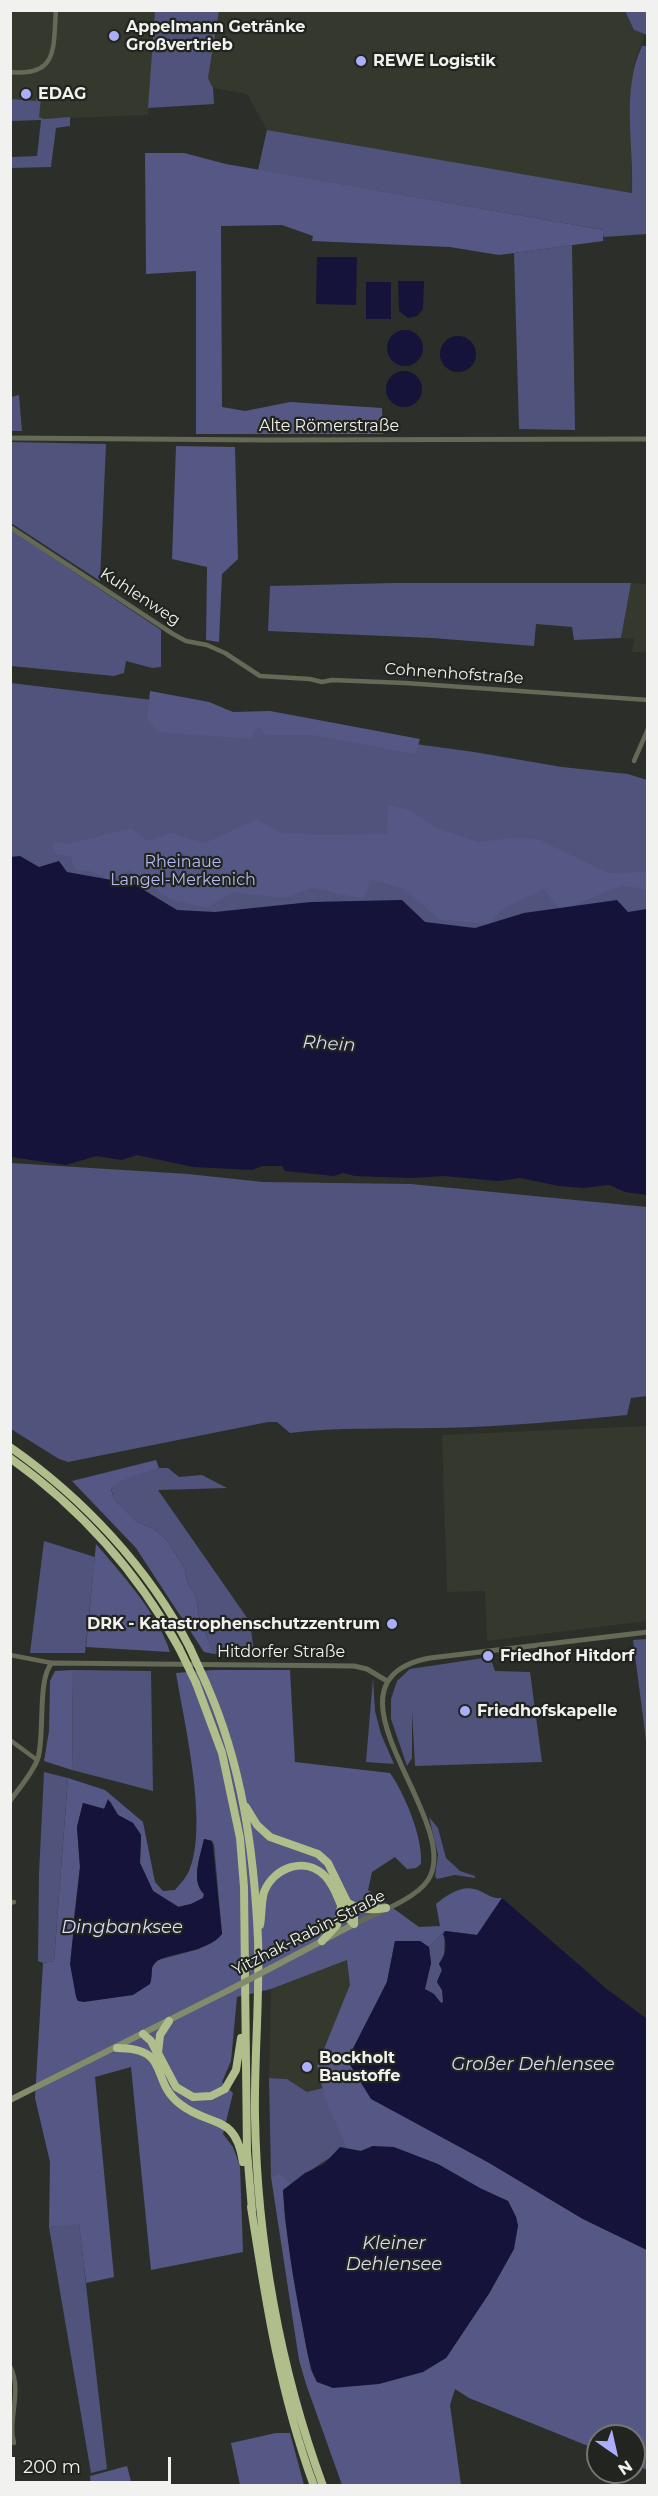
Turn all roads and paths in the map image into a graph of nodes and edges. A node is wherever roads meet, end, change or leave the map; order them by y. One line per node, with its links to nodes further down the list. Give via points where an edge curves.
1 (56, 10): 2 (street, via 49,60 35,72)
2 (10, 72)
3 (10, 438): 4 (street, Alte Römerstraße)
4 (648, 439)
5 (10, 527): 6 (street, Kuhlenweg, via 173,634 225,653)
6 (260, 676): 7 (street, Cohnenhofstraße)
7 (648, 700)
8 (648, 729): 9 (street)
9 (634, 761)
10 (10, 1447): 19 (highway, bridge, via 71,1495 119,1545 165,1605 206,1683 231,1751)
11 (10, 1458): 26 (highway, bridge, via 96,1533 157,1610 196,1683 222,1753 239,1829)
12 (648, 1632): 15 (street, via 416,1661)
13 (10, 1655): 14 (street, Hitdorfer Straße)
14 (52, 1663): 15 (street, Hitdorfer Straße, via 354,1666); 17 (street, via 45,1674)
15 (387, 1681): 21 (street, Yitzhak-Rabin-Straße, via 382,1710 430,1834 435,1858 425,1885)
16 (10, 1740): 17 (street)
17 (37, 1760): 18 (street)
18 (10, 1801)
19 (244, 1804): 20 (highway, via 270,1837 318,1854 328,1863); 23 (highway)
20 (344, 1905): 21 (highway); 22 (highway); 23 (highway, via 326,1877 309,1866 291,1866 273,1878 264,1893); 24 (highway, via 337,1925)
21 (386, 1908): 22 (street, Yitzhak-Rabin-Straße)
22 (354, 1924): 24 (main road, Yitzhak-Rabin-Straße)
23 (258, 1940): 35 (highway, via 255,2116 263,2229 286,2360)
24 (322, 1941): 25 (main road, Yitzhak-Rabin-Straße, bridge)
25 (169, 2021): 27 (main road, Yitzhak-Rabin-Straße); 29 (highway)
26 (246, 2024): 29 (highway, via 231,2081 211,2096 192,2097 176,2087); 31 (highway, via 247,2151)
27 (143, 2034): 28 (main road, Yitzhak-Rabin-Straße); 29 (highway, via 145,2044)
28 (117, 2048): 29 (highway); 30 (main road, Yitzhak-Rabin-Straße)
29 (155, 2054): 31 (highway, via 171,2096 216,2120 240,2144)
30 (10, 2100)
31 (252, 2210): 34 (highway, via 274,2349)
32 (10, 2366): 33 (street, via 16,2392)
33 (14, 2443)
34 (314, 2486)
35 (323, 2486)

